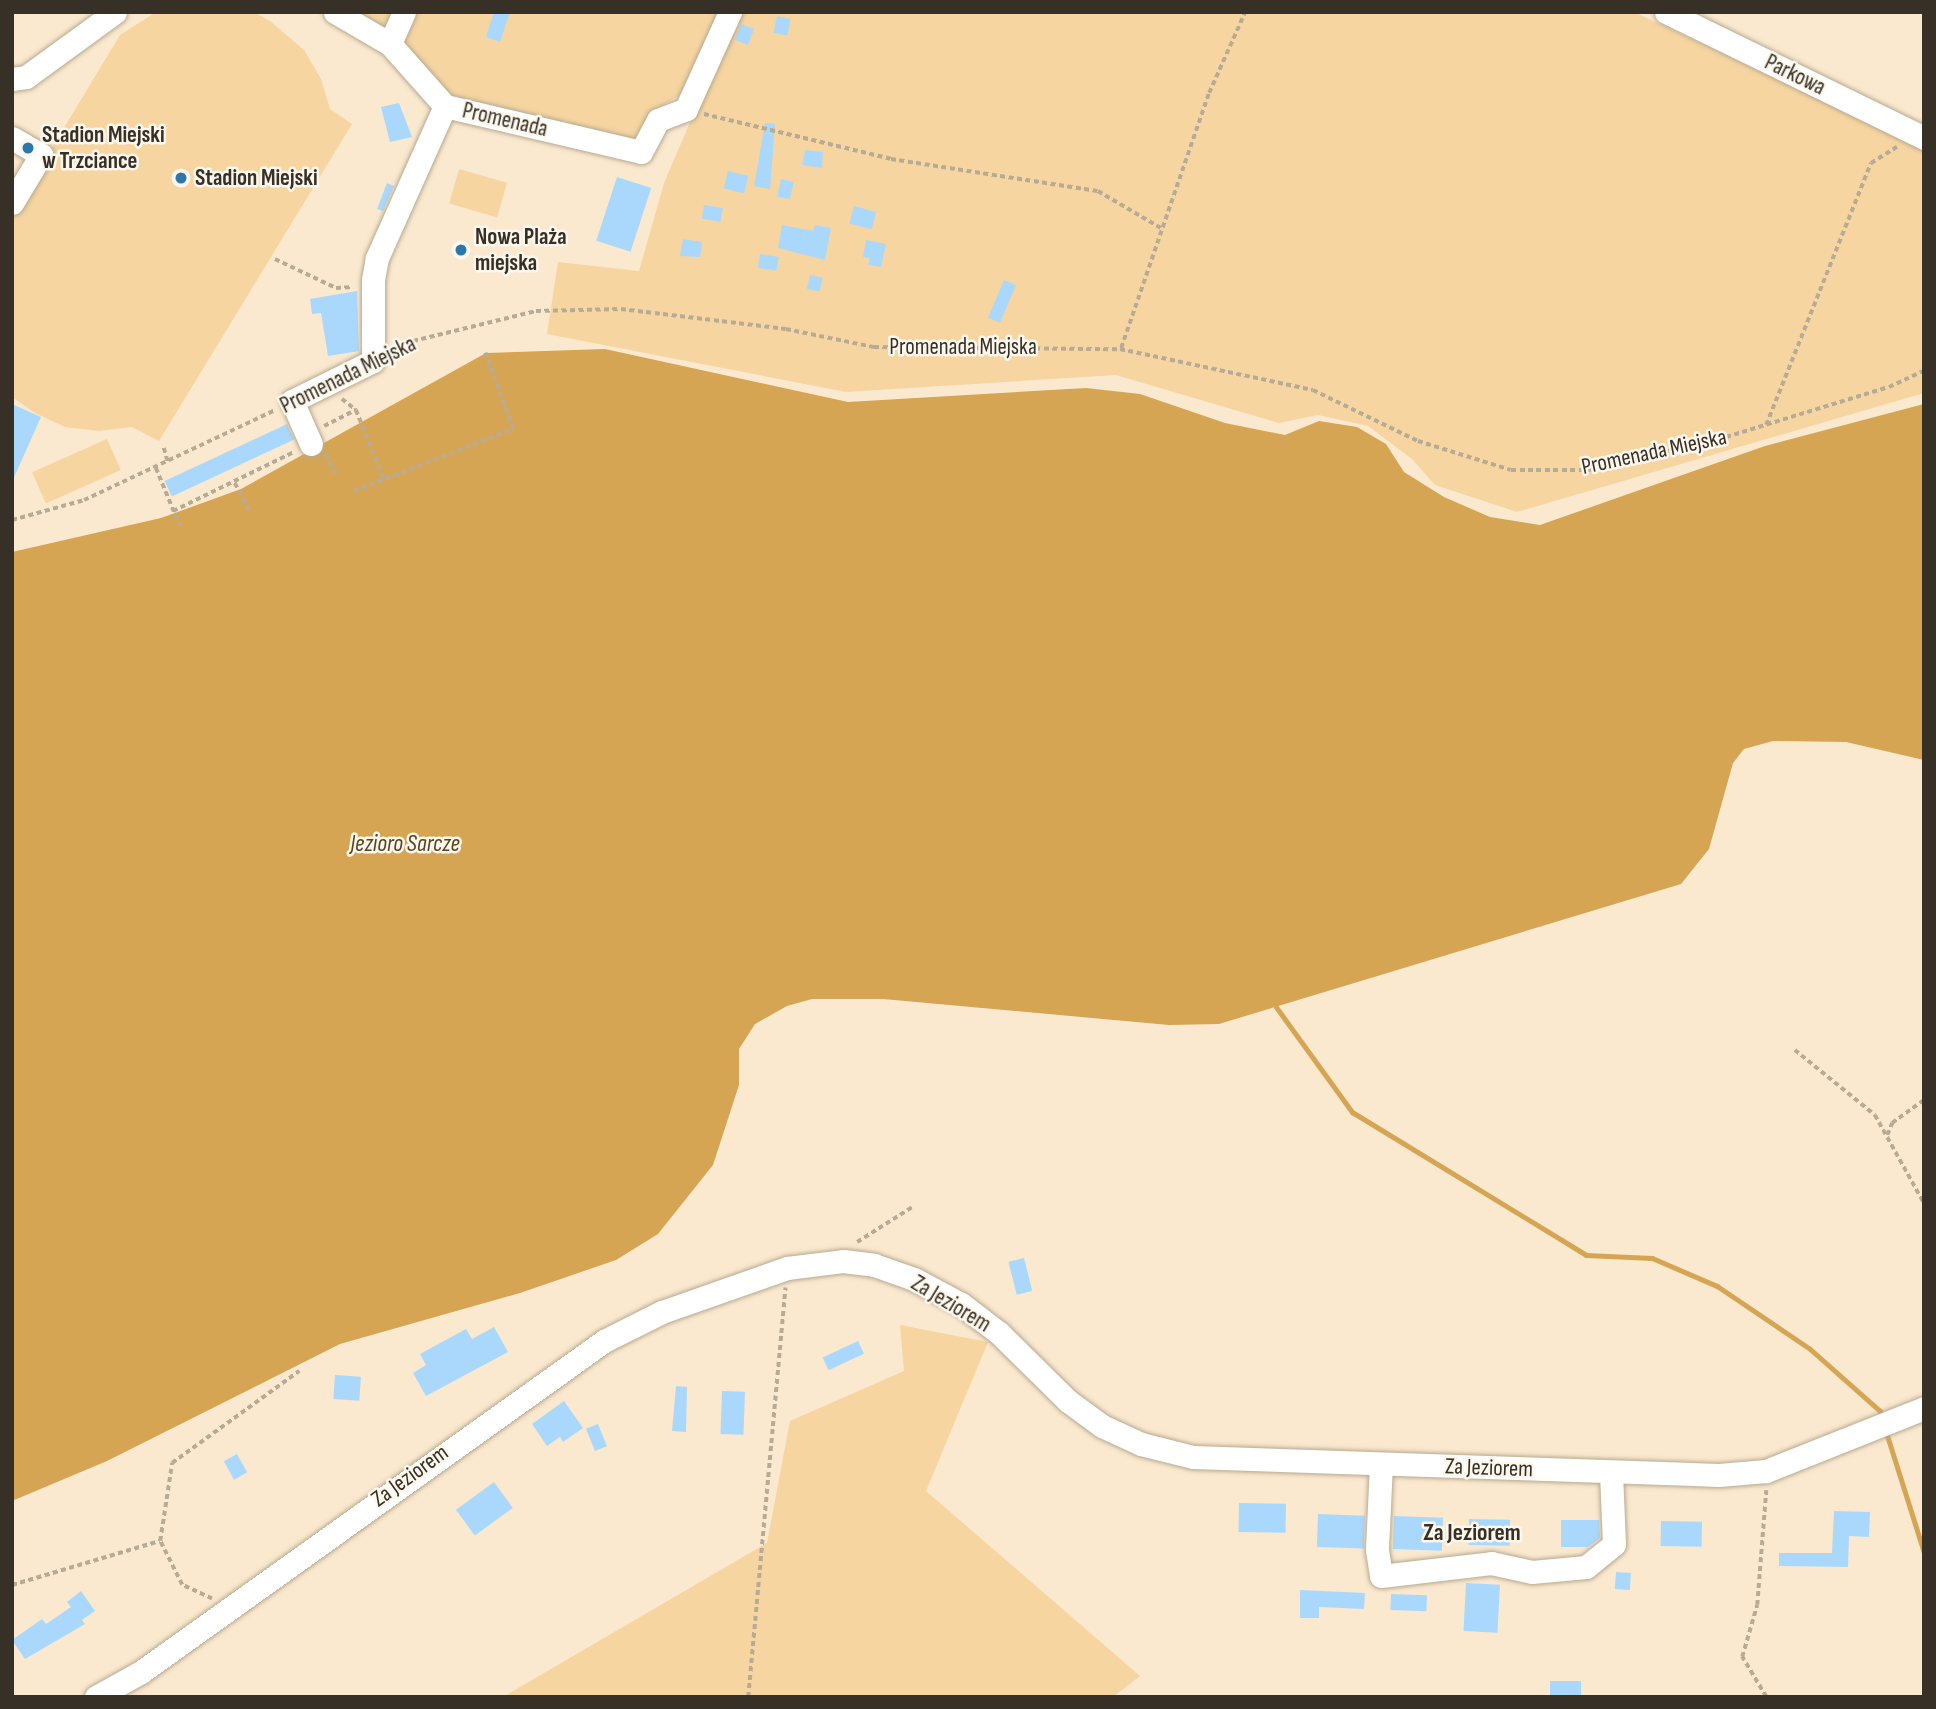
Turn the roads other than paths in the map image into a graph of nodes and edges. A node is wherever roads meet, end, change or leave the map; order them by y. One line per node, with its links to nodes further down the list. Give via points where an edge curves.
1 (115, 12): 7 (street, via 26,77)
2 (335, 12): 6 (street)
3 (404, 12): 6 (street)
4 (730, 12): 8 (street, Promenada, via 686,109 658,120 641,152)
5 (1666, 12): 10 (street, Parkowa)
6 (390, 44): 8 (street)
7 (12, 79)
8 (444, 106): 12 (street, Promenada, via 377,258)
9 (12, 138): 11 (street, via 41,155)
10 (1924, 138)
11 (12, 203)
12 (373, 361): 13 (street, Promenada Miejska, via 292,401)
13 (309, 439)
14 (1924, 1408): 16 (street, Za Jeziorem, via 1766,1471 1719,1475)
15 (1381, 1464): 16 (street, Za Jeziorem); 16 (street, via 1377,1550 1381,1576 1491,1563 1532,1572 1586,1567 1614,1544); 17 (street, Za Jeziorem, via 1193,1457 1141,1444 1102,1426 1068,1401 999,1333 961,1304 914,1279 874,1265 843,1261 787,1268 662,1312 604,1341 141,1672)
16 (1611, 1472)
17 (96, 1697)

